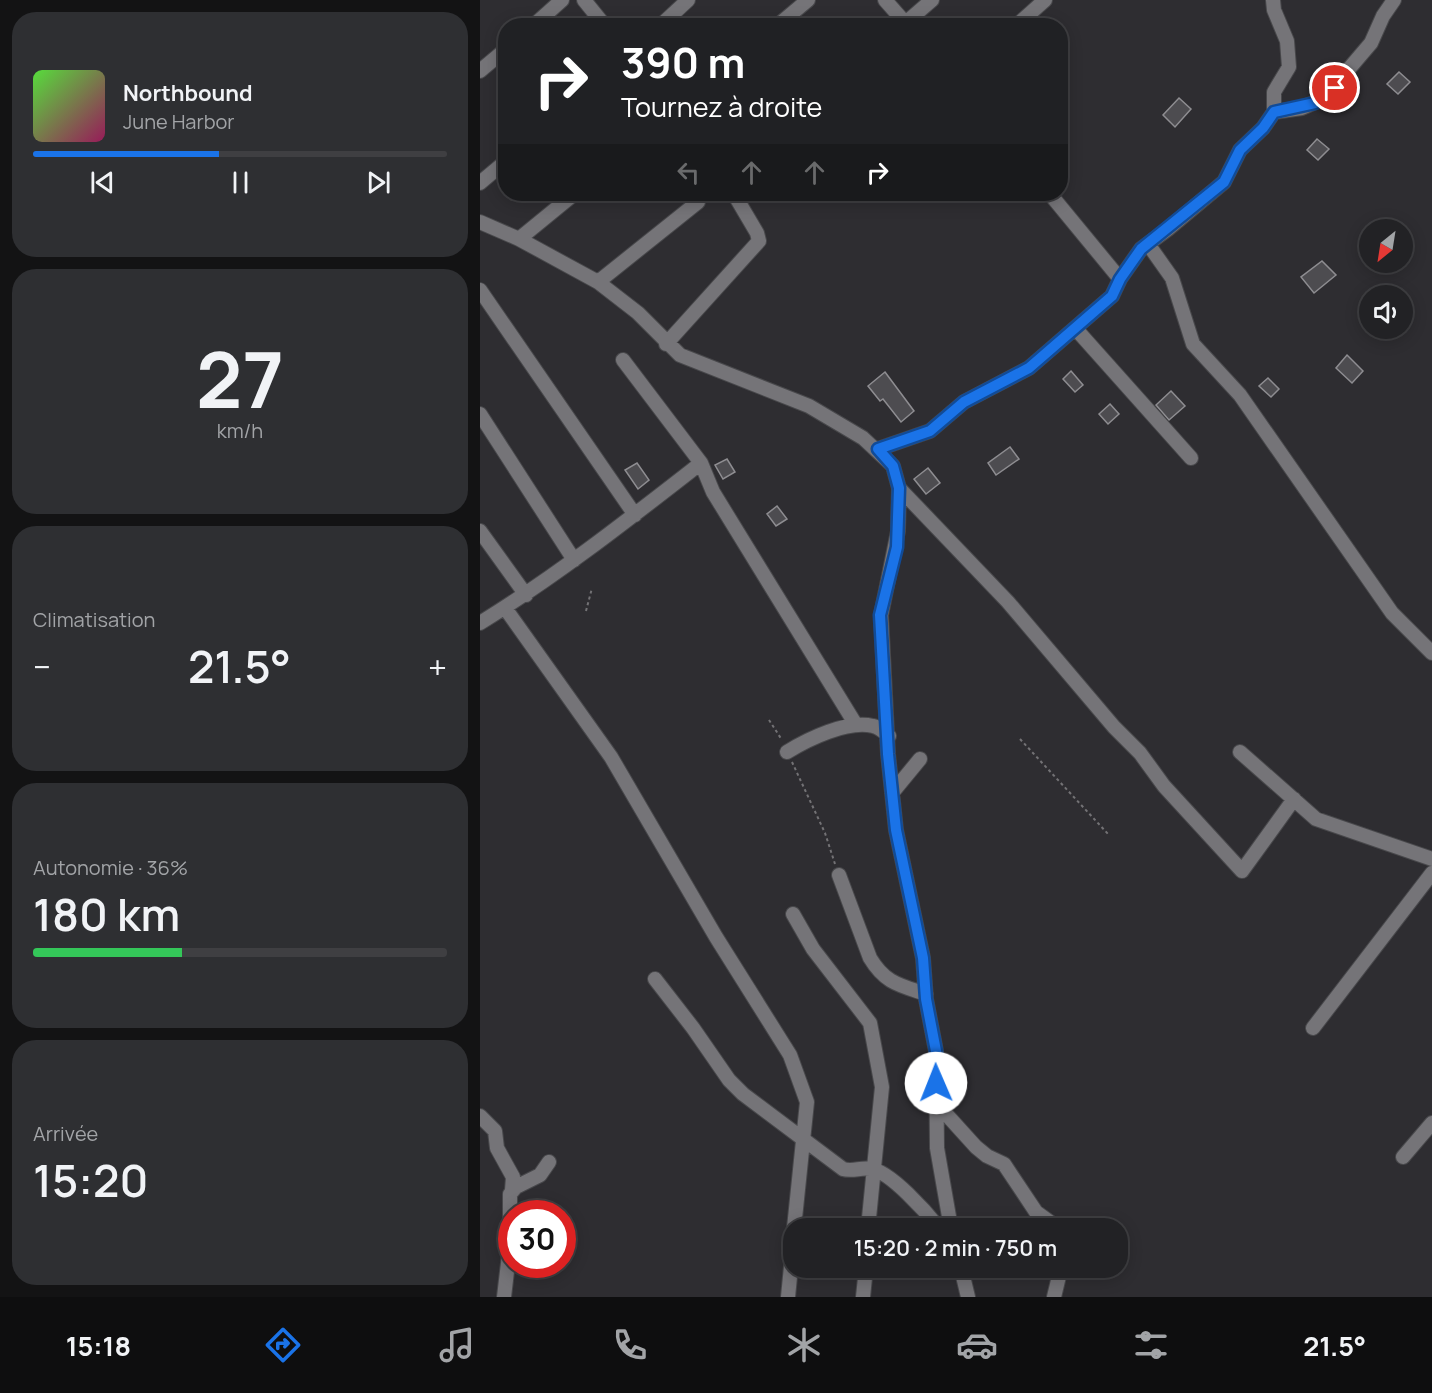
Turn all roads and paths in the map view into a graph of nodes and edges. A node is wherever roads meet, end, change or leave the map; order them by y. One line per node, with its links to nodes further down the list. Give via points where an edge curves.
1 (562, 0): 10 (street)
2 (584, 0): 11 (street)
3 (688, 0): 12 (street)
4 (808, 0): 13 (street)
5 (885, 0): 14 (street)
6 (932, 0): 15 (street)
7 (1045, 0): 16 (street)
8 (1273, 0): 19 (street, via 1287,41 1289,67 1274,92)
9 (1394, 0): 19 (street, via 1371,43 1324,98 1302,108)
10 (541, 18)
11 (599, 18)
12 (669, 18)
13 (787, 18)
14 (899, 18)
15 (913, 18)
16 (1025, 18)
17 (498, 56): 18 (street)
18 (480, 71)
19 (1274, 112): 28 (street, via 1240,150 1224,182)
20 (498, 168): 21 (street)
21 (480, 183)
22 (565, 201): 27 (street)
23 (738, 201): 33 (street, via 759,241)
24 (1056, 201): 29 (street)
25 (698, 202): 30 (street)
26 (480, 222): 27 (street)
27 (519, 239): 30 (street)
28 (1148, 244): 29 (street); 48 (street, via 1172,278 1193,344 1240,395 1392,613)
29 (1120, 279): 32 (street, via 1112,296)
30 (598, 282): 33 (street, via 638,313)
31 (480, 290): 40 (street)
32 (1075, 328): 36 (street, via 1029,368 964,402 937,426); 37 (street)
33 (666, 344): 36 (street, via 680,355 808,406)
34 (623, 360): 38 (street)
35 (480, 414): 42 (street)
36 (878, 449): 39 (street, via 893,466)
37 (1191, 458)
38 (701, 463): 40 (street); 50 (street, via 713,492)
39 (899, 488): 51 (street, via 897,547 880,615); 57 (street, via 1008,602 1242,872)
40 (634, 515): 42 (street)
41 (480, 531): 44 (street)
42 (574, 560): 44 (street)
43 (592, 588): 46 (path)
44 (526, 595): 45 (street)
45 (505, 608): 47 (street); 69 (street, via 611,757 790,1055 807,1102)
46 (586, 611)
47 (480, 623)
48 (1432, 653)
49 (769, 720): 53 (path)
50 (856, 725): 51 (street, via 876,726); 53 (street, via 824,733)
51 (889, 736): 56 (street)
52 (1020, 739): 58 (path)
53 (787, 752): 61 (path, via 825,833)
54 (1240, 752): 57 (street)
55 (920, 759): 56 (street)
56 (892, 793): 64 (street, via 923,958)
57 (1294, 799): 59 (street, via 1316,819)
58 (1109, 835)
59 (1432, 860)
60 (1432, 873): 65 (street)
61 (839, 875): 64 (street, via 878,970 894,984)
62 (793, 914): 73 (street, via 813,949 870,1023 882,1087)
63 (655, 979): 69 (street, via 729,1080)
64 (926, 994): 66 (street, via 936,1051)
65 (1313, 1028)
66 (937, 1104): 79 (street, via 937,1148); 80 (street, via 976,1147 1004,1164 1036,1212)
67 (480, 1116): 72 (street, via 495,1131 497,1148)
68 (1432, 1123): 70 (street)
69 (803, 1137): 73 (street, via 843,1169); 76 (street)
70 (1403, 1157)
71 (549, 1162): 74 (street)
72 (508, 1165): 74 (street); 75 (street, via 513,1177)
73 (873, 1169): 77 (street); 78 (street, via 888,1177)
74 (540, 1175): 75 (street)
75 (512, 1190): 85 (street)
76 (795, 1218)
77 (869, 1218)
78 (929, 1218)
79 (949, 1218)
80 (1044, 1218)
81 (790, 1278): 86 (street)
82 (865, 1278): 87 (street)
83 (963, 1278): 88 (street)
84 (1059, 1278): 89 (street)
85 (504, 1297)
86 (788, 1297)
87 (864, 1297)
88 (968, 1297)
89 (1054, 1297)

